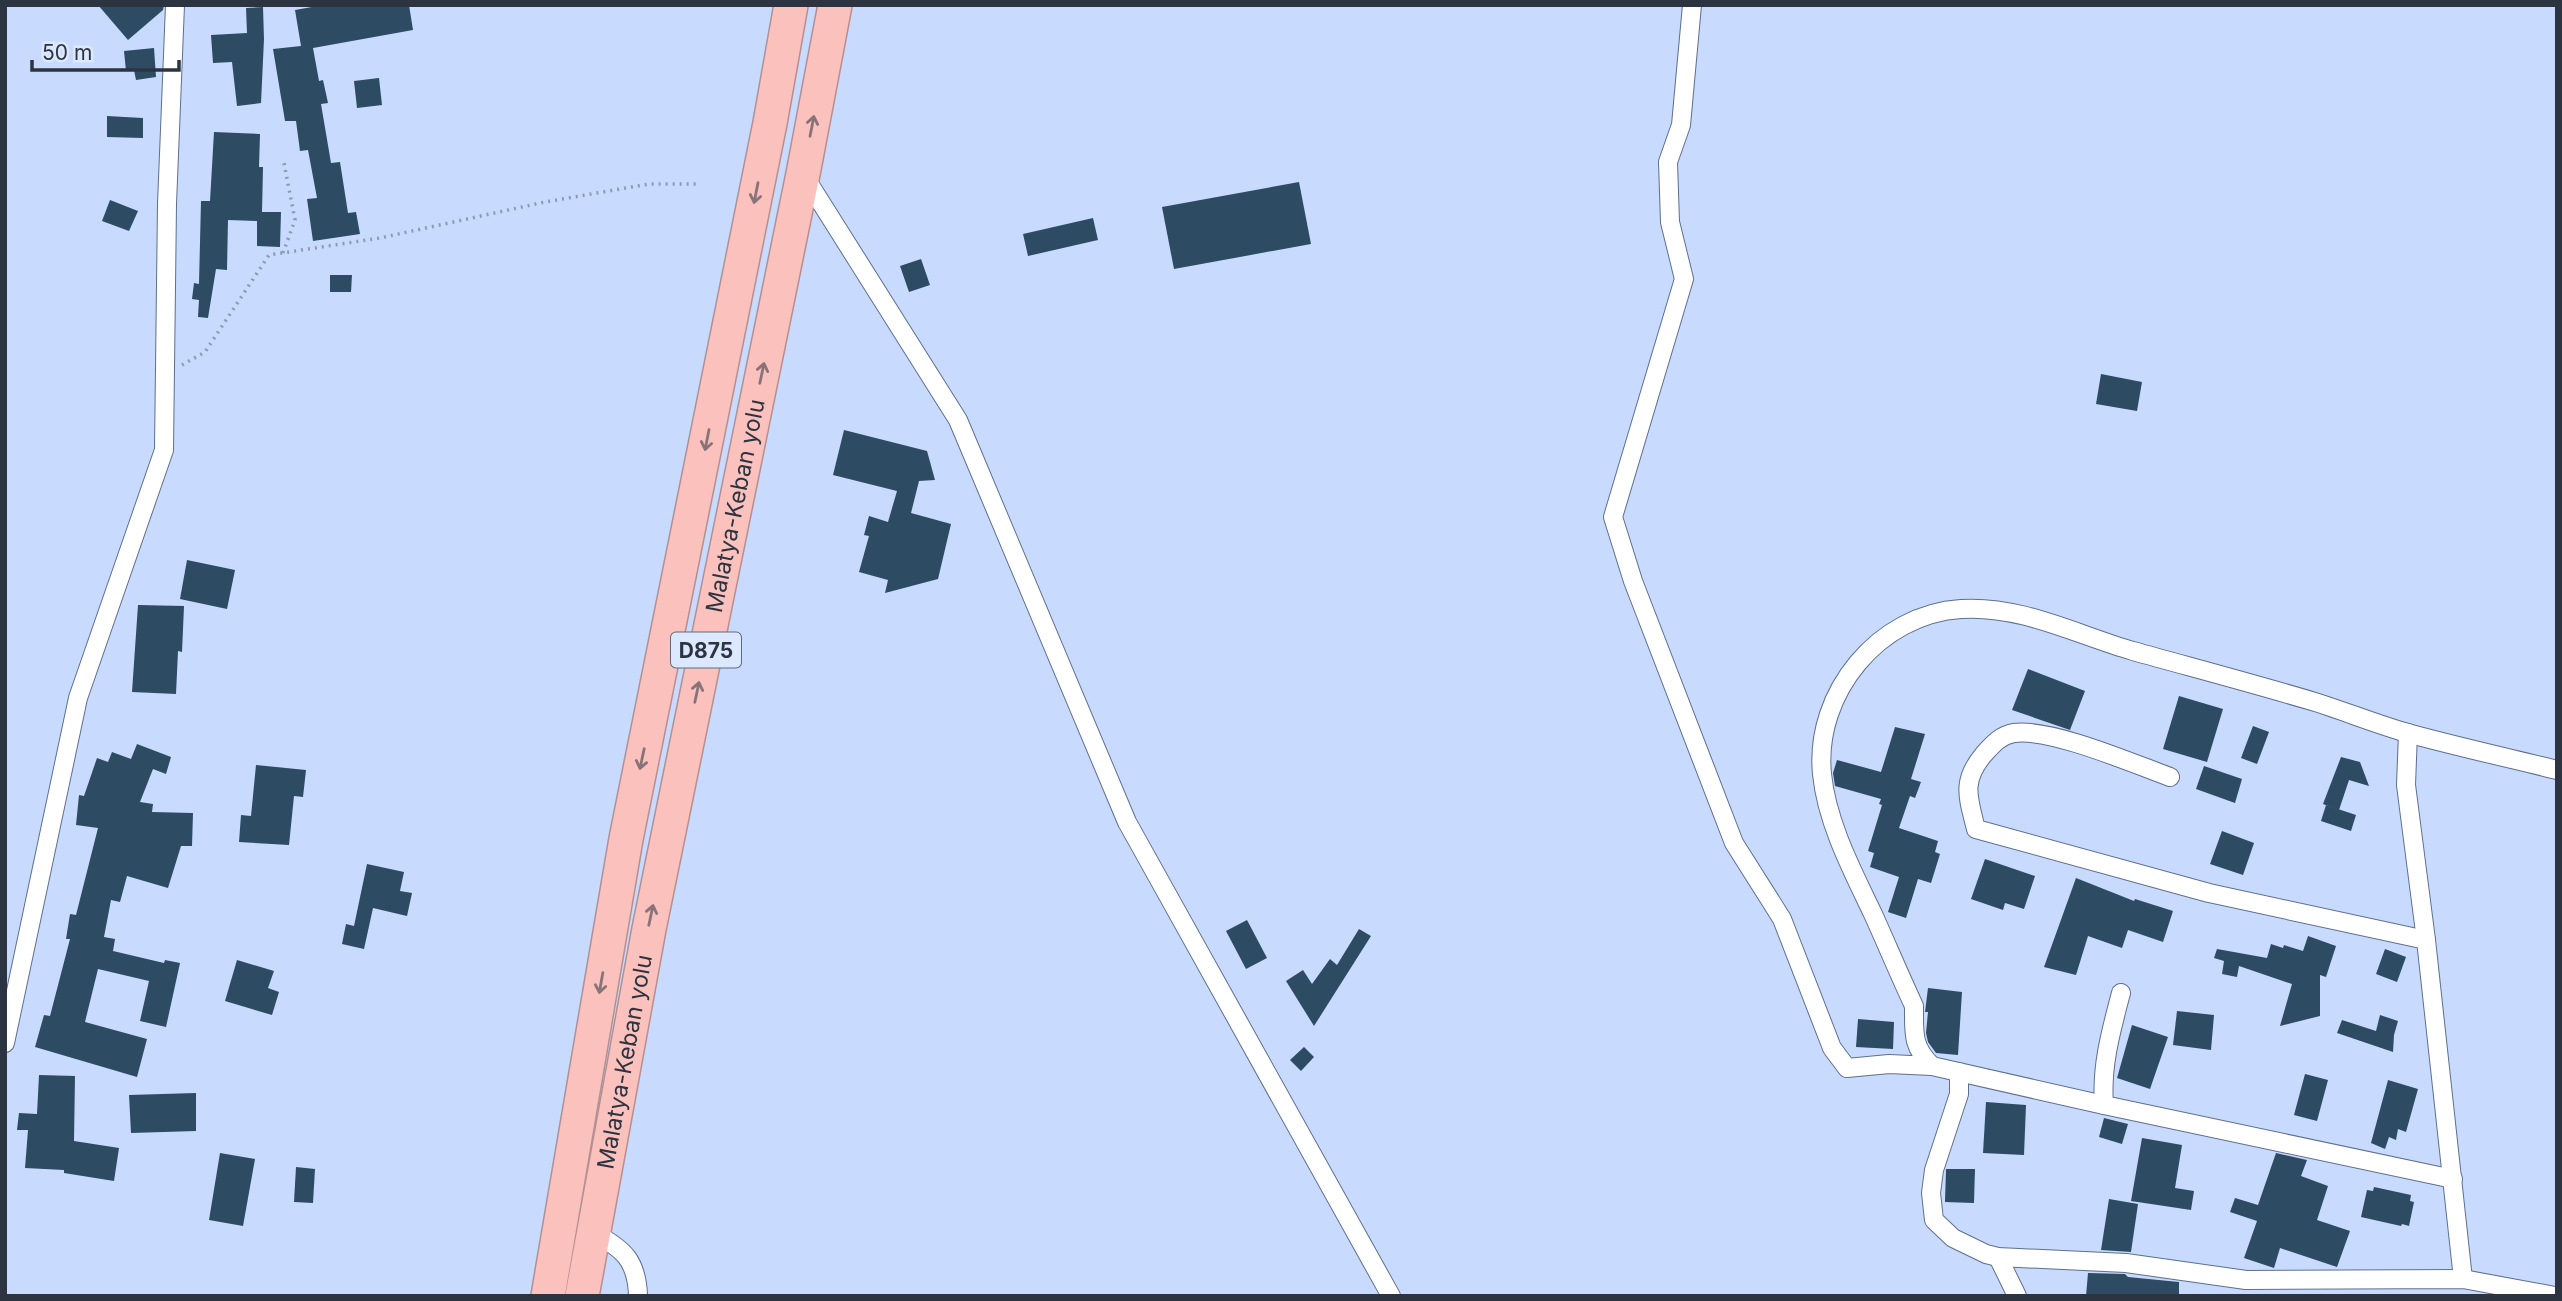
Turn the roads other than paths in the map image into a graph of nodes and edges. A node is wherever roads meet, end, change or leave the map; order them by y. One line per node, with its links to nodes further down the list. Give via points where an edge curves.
1 (175, 5): 11 (street, via 163,450 78,698)
2 (791, 5): 19 (highway, Malatya-Keban yolu / D875, one-way to 19, via 626,839)
3 (835, 5): 5 (highway, Malatya-Keban yolu / D875, one-way to 3)
4 (1692, 5): 12 (street, via 1681,125 1668,162 1670,222 1684,279 1613,517 1616,531 1734,843 1782,919 1832,1048 1847,1068)
5 (803, 174): 16 (highway, Malatya-Keban yolu / D875, one-way to 5, via 649,929); 22 (street, via 958,420 1127,822)
6 (2408, 733): 7 (street); 9 (street, via 2406,785); 12 (street, via 1998,611 1938,611 1879,642 1853,667 1835,694 1821,750 1822,775 1840,842 1914,1006 1919,1054)
7 (2557, 770)
8 (2170, 777): 9 (street, via 2056,738 2015,733 1996,740 1972,767 1966,790 1976,829 2209,893)
9 (2426, 940): 15 (street)
10 (2121, 993): 14 (street, via 2102,1079)
11 (5, 1043)
12 (1932, 1066): 13 (street)
13 (1959, 1072): 14 (street); 17 (street, via 1959,1094 1932,1181 1934,1220 1953,1238)
14 (2104, 1105): 15 (street)
15 (2453, 1179): 18 (street)
16 (594, 1233): 20 (highway, Malatya-Keban yolu / D875); 21 (street, via 629,1258 637,1275)
17 (1998, 1257): 18 (street, via 2126,1263 2245,1280); 23 (street)
18 (2463, 1279): 24 (street)
19 (548, 1296)
20 (582, 1296)
21 (638, 1296)
22 (1391, 1296)
23 (2017, 1296)
24 (2555, 1296)

